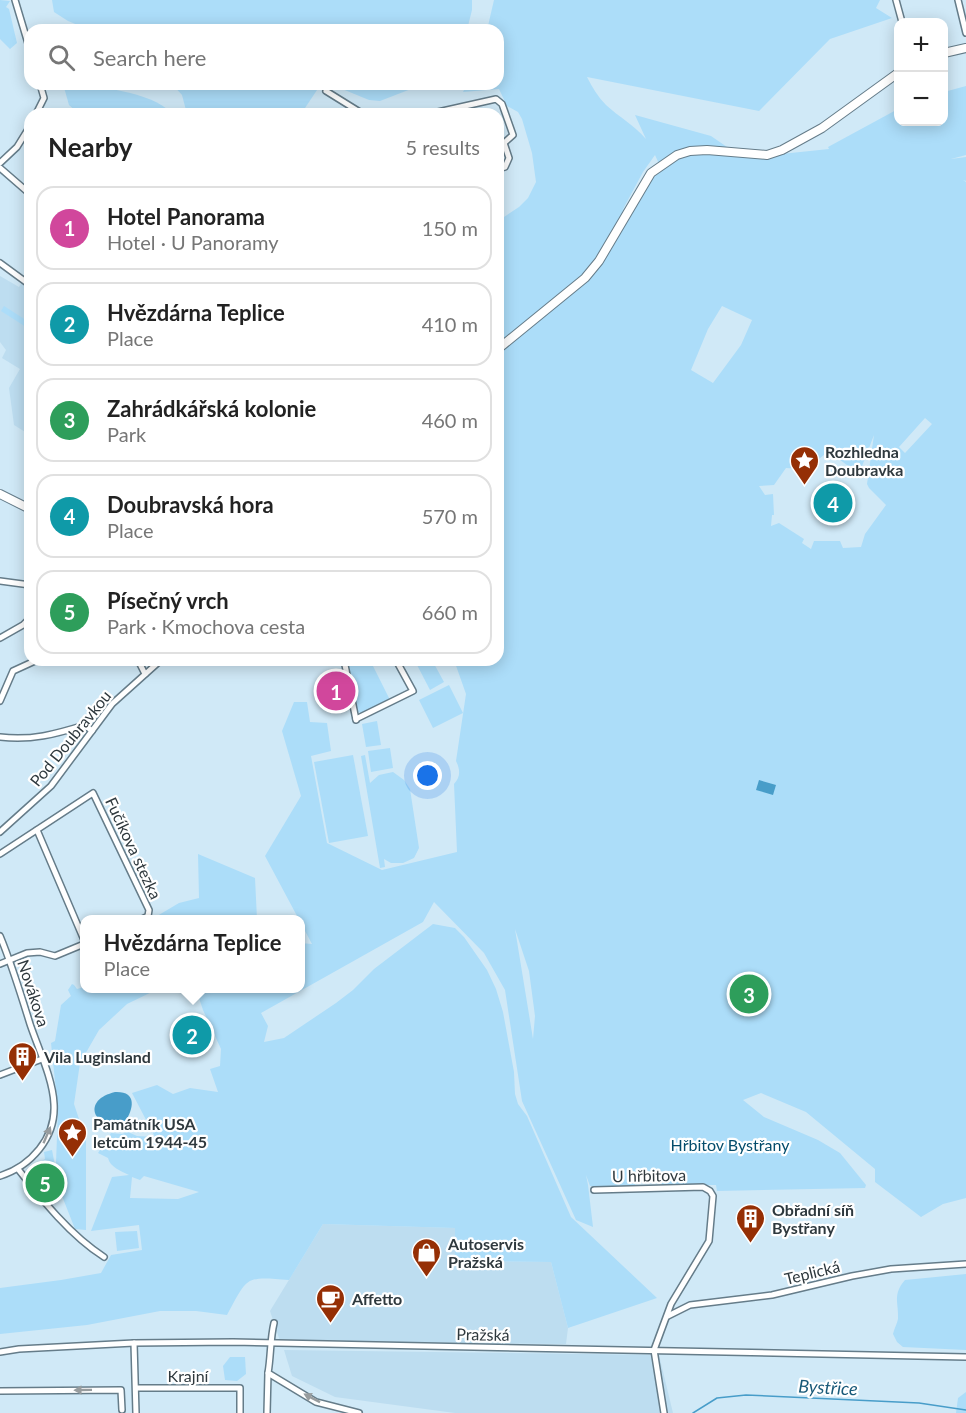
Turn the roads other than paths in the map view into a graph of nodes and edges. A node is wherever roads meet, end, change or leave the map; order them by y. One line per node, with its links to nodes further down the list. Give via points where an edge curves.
1 (15, 0): 5 (street)
2 (896, 0): 4 (street)
3 (958, 0): 6 (street)
4 (901, 18)
5 (24, 30)
6 (966, 33)
7 (966, 48): 8 (street)
8 (948, 52)
9 (894, 76): 25 (street, via 822,128 782,150 767,155 698,150 677,155 651,173 585,278)
10 (42, 90): 12 (street, via 44,98)
11 (326, 91): 13 (street)
12 (39, 108)
13 (353, 108)
14 (456, 108): 15 (street, via 496,99)
15 (503, 108)
16 (504, 110): 18 (street, via 513,135)
17 (24, 136): 20 (street)
18 (504, 142)
19 (504, 149): 21 (street, via 509,158)
20 (0, 165): 22 (street)
21 (504, 167)
22 (24, 188)
23 (0, 264): 24 (street)
24 (24, 281)
25 (504, 344)
26 (0, 494): 27 (street)
27 (24, 506)
28 (0, 581): 29 (street)
29 (24, 584)
30 (24, 625): 31 (street)
31 (0, 638)
32 (24, 666): 38 (street, via 14,671)
33 (141, 666): 37 (street)
34 (154, 666): 37 (street, Pod Doubravkou)
35 (345, 666): 36 (street, via 356,720 413,691)
36 (399, 666)
37 (145, 674): 39 (street, Pod Doubravkou, via 112,704)
38 (0, 701)
39 (92, 731): 40 (street, via 85,725 49,736); 42 (street, Pod Doubravkou, via 51,786)
40 (0, 737)
41 (37, 830): 43 (street); 44 (street, Fučíkova stezka, via 93,793); 45 (street)
42 (0, 832)
43 (0, 855)
44 (148, 915)
45 (80, 932)
46 (0, 936): 48 (street, Novákova)
47 (80, 944): 48 (street, via 55,956 33,952)
48 (9, 959): 49 (street); 50 (street, Novákova)
49 (0, 964)
50 (42, 1059): 51 (street); 52 (street, Novákova, one-way to 50, via 46,1140 52,1121 54,1104)
51 (0, 1076)
52 (18, 1168): 53 (street, Novákova); 55 (street, via 65,1224)
53 (0, 1176)
54 (594, 1190): 57 (street, U hřbitova, via 703,1187 713,1196 710,1241 671,1304)
55 (104, 1257)
56 (966, 1264): 57 (street, Teplická, via 891,1269 772,1295 691,1305)
57 (668, 1316): 61 (street)
58 (274, 1323): 59 (street)
59 (270, 1342): 60 (street, Pražská); 61 (street, Pražská); 64 (street, via 272,1355)
60 (134, 1343): 62 (street, Pražská); 65 (street)
61 (654, 1350): 63 (street, Pražská); 73 (street)
62 (0, 1352)
63 (966, 1357)
64 (267, 1373): 68 (street, one-way to 64, via 316,1402); 71 (street)
65 (136, 1388): 69 (street); 70 (street, Krajní, via 240,1388)
66 (0, 1391): 67 (street, one-way to 66, via 122,1390)
67 (122, 1410)
68 (351, 1412): 72 (street)
69 (136, 1413)
70 (240, 1413)
71 (267, 1413)
72 (359, 1413)
73 (664, 1413)

